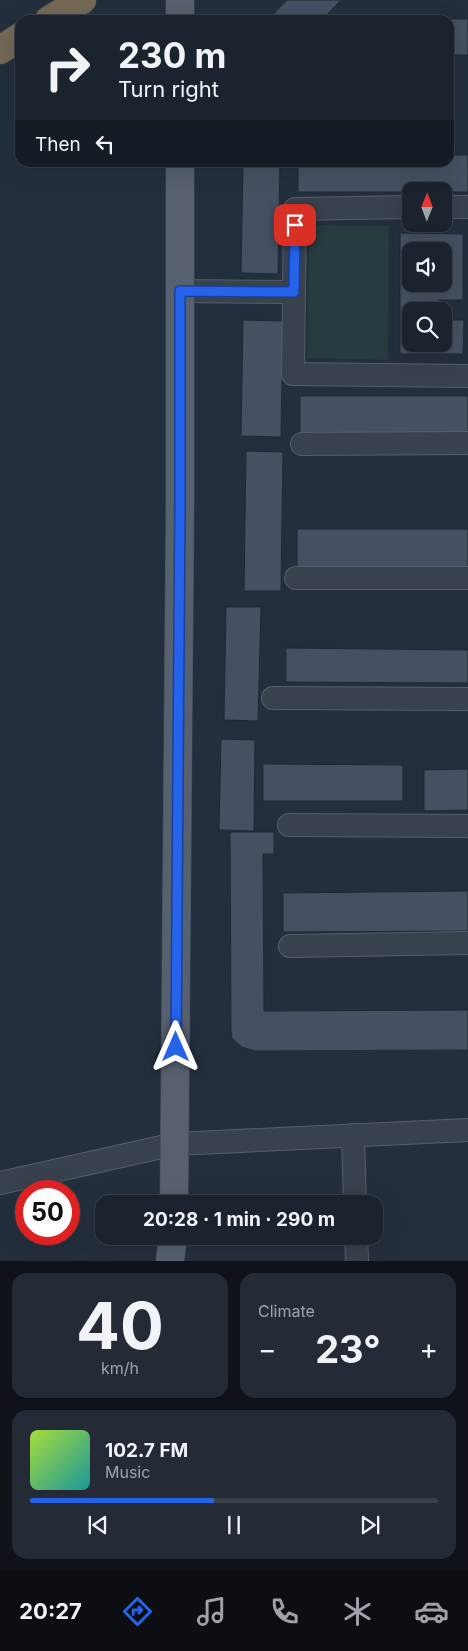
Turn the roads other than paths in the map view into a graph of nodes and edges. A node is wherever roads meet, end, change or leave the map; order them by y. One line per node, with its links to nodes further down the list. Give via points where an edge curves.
1 (82, 0): 3 (highway)
2 (180, 0): 4 (main road)
3 (57, 15)
4 (180, 15)
5 (15, 41): 6 (highway)
6 (0, 50)
7 (180, 167): 11 (main road)
8 (452, 207): 9 (street)
9 (468, 207)
10 (402, 208): 12 (street, via 295,209)
11 (180, 291): 12 (street); 26 (main road)
12 (294, 292): 13 (street, via 294,374)
13 (468, 376)
14 (468, 443): 15 (street)
15 (302, 444)
16 (296, 578): 17 (street)
17 (468, 578)
18 (272, 698): 19 (street)
19 (468, 699)
20 (289, 825): 21 (street)
21 (468, 826)
22 (468, 943): 23 (street)
23 (290, 946)
24 (468, 1130): 25 (street)
25 (353, 1135): 26 (street); 29 (street)
26 (175, 1144): 27 (street); 28 (main road)
27 (0, 1183)
28 (174, 1195)
29 (355, 1195)
30 (356, 1245): 31 (street)
31 (357, 1261)

